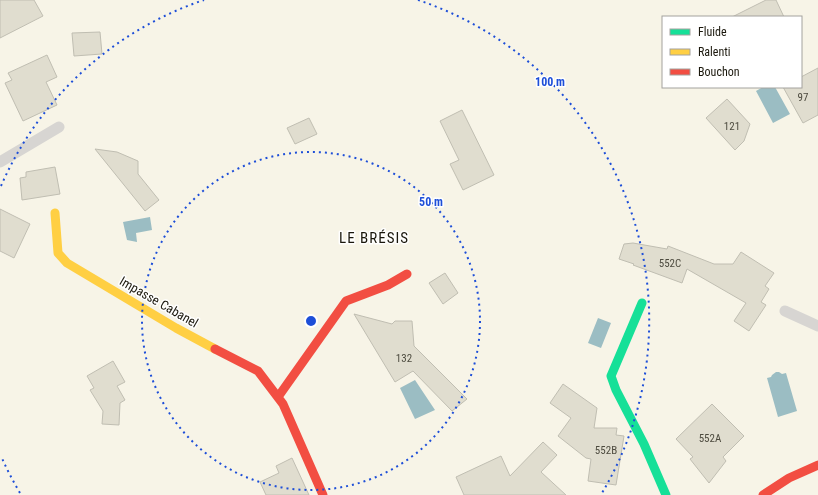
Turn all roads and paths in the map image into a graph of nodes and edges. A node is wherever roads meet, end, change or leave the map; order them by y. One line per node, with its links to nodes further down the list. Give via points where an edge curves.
1 (59, 127): 2 (lane)
2 (0, 162)
3 (55, 213): 8 (street, Impasse Cabanel, via 58,253 67,263 176,328 258,371)
4 (407, 274): 8 (street, via 388,285 346,302)
5 (642, 303): 11 (street, via 611,376)
6 (785, 311): 7 (lane)
7 (818, 326)
8 (278, 397): 10 (street, Impasse Cabanel)
9 (818, 465): 12 (street)
10 (323, 495)
11 (666, 495)
12 (763, 495)

